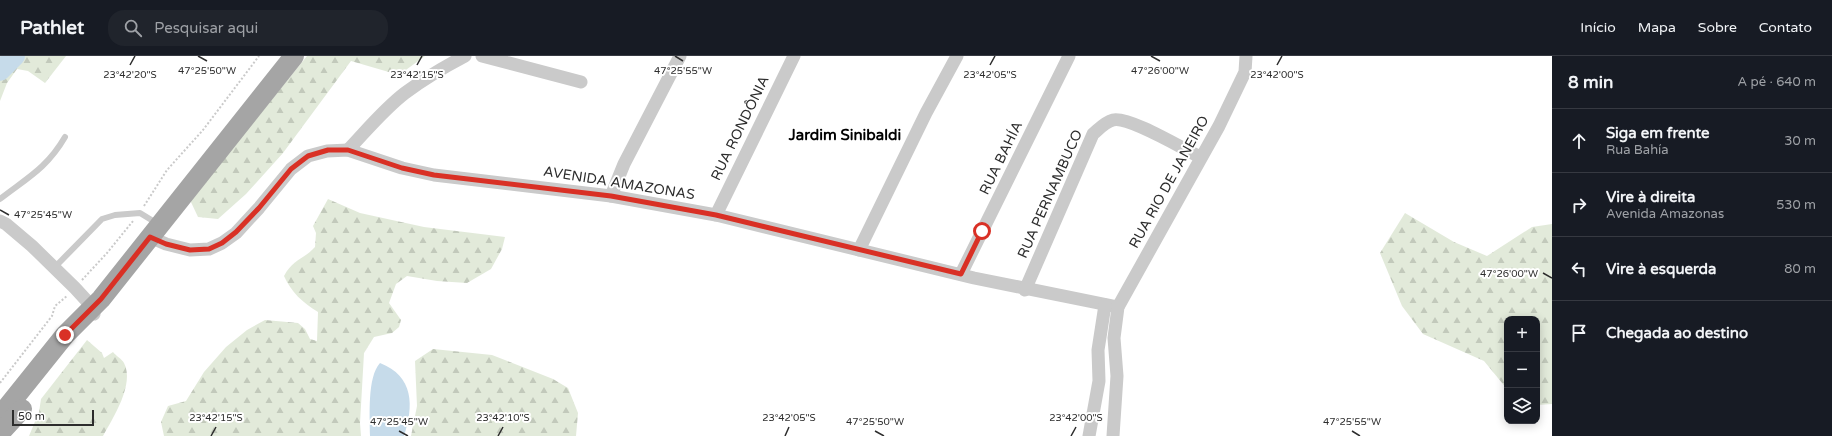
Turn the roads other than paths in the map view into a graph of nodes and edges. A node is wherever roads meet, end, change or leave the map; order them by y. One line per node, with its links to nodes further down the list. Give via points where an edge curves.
1 (294, 56): 17 (main road)
2 (465, 56): 11 (street, via 405,94)
3 (482, 56): 9 (street)
4 (680, 56): 13 (street, via 638,136)
5 (794, 56): 15 (street, RUA RONDÔNIA)
6 (957, 56): 18 (street)
7 (1069, 56): 20 (street, RUA BAHÍA)
8 (1246, 56): 12 (street, RUA RIO DE JANEIRO, via 1245,72 1219,126)
9 (581, 82)
10 (65, 137): 14 (lane, via 41,169)
11 (348, 150): 13 (street, AVENIDA AMAZONAS, via 402,168 434,175); 17 (street, AVENIDA AMAZONAS, via 328,150 308,156 291,169 236,232 209,249 190,250 166,244)
12 (1200, 157): 21 (street, RUA PERNAMBUCO, via 1131,122 1114,119 1103,125 1093,134); 22 (street, RUA RIO DE JANEIRO)
13 (611, 196): 15 (street, AVENIDA AMAZONAS)
14 (0, 199)
15 (716, 215): 18 (street, AVENIDA AMAZONAS)
16 (0, 221): 19 (street)
17 (154, 231): 19 (lane, via 140,213 102,219); 23 (main road)
18 (859, 250): 20 (street, AVENIDA AMAZONAS)
19 (54, 268): 23 (street)
20 (961, 274): 21 (street, AVENIDA AMAZONAS)
21 (1025, 290): 22 (street, AVENIDA AMAZONAS)
22 (1112, 306): 26 (street, via 1098,350 1099,381); 27 (street, via 1117,376)
23 (95, 307): 24 (main road, via 65,335); 25 (main road, via 83,334)
24 (0, 416)
25 (0, 434)
26 (1088, 436)
27 (1113, 436)

